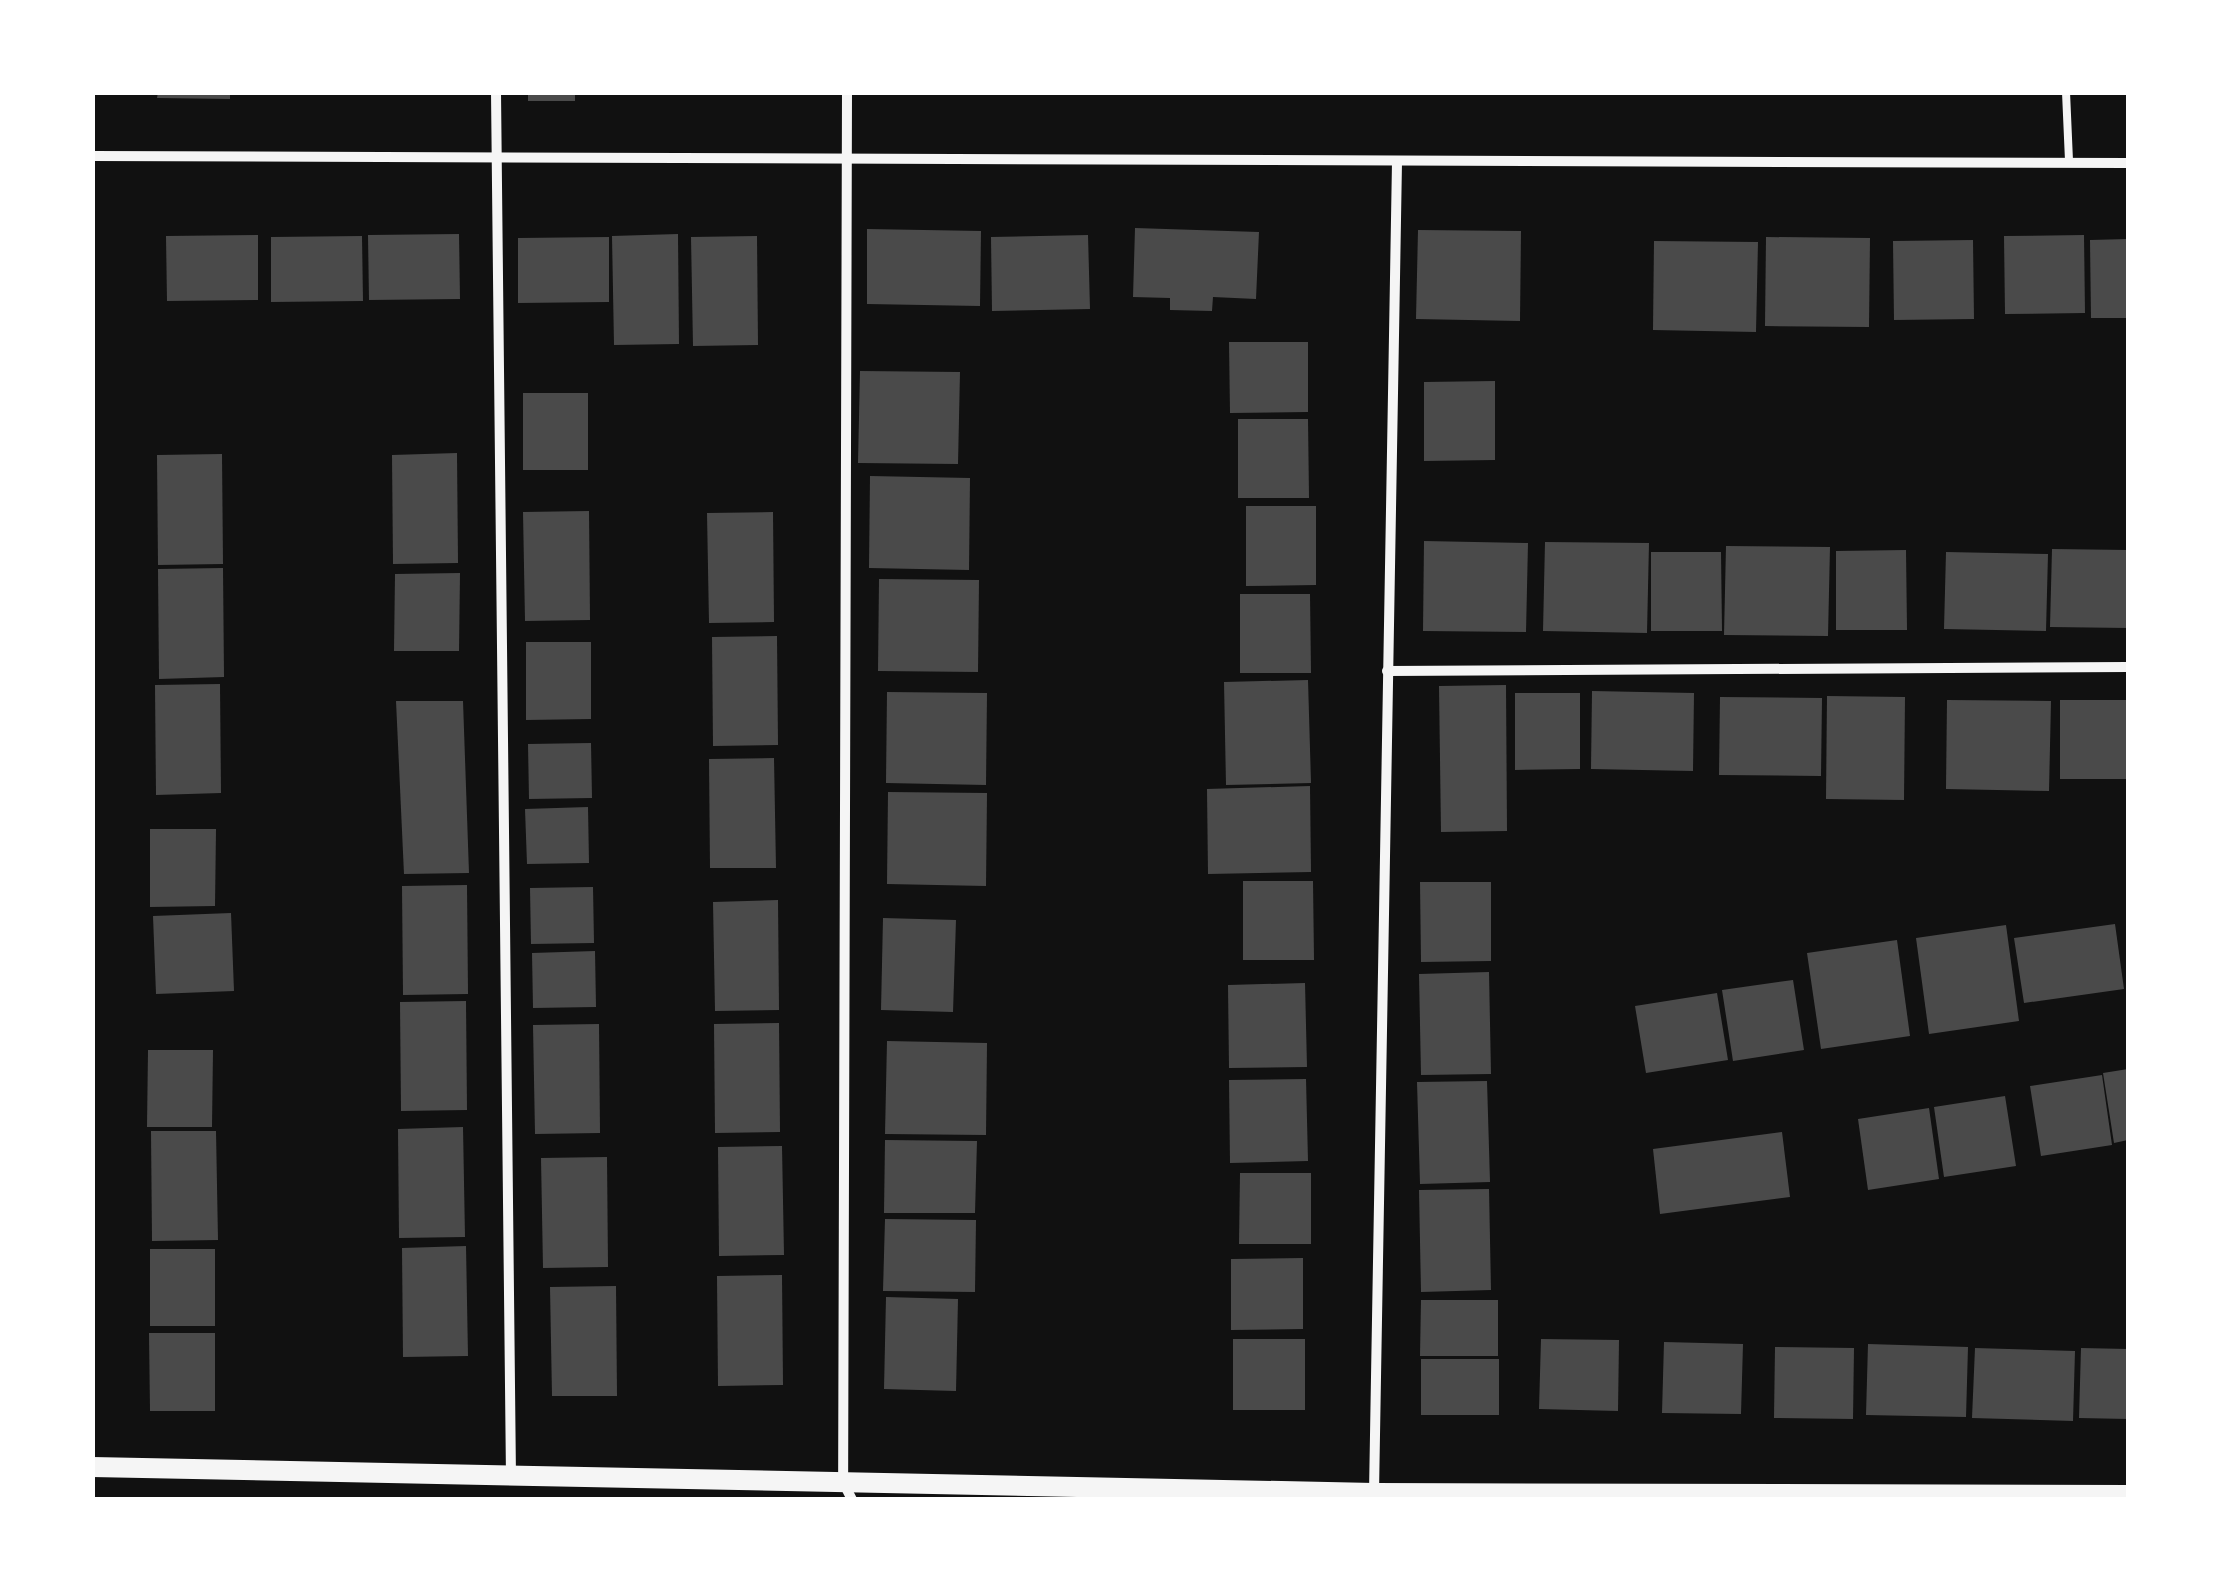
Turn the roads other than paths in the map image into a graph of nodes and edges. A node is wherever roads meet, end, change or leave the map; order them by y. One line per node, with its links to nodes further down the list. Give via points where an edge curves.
1 (496, 92): 5 (street)
2 (847, 92): 6 (street)
3 (2066, 92): 7 (lane)
4 (92, 156): 5 (street)
5 (495, 160): 6 (street); 13 (street)
6 (847, 162): 8 (street); 14 (street)
7 (2069, 162): 8 (street); 9 (street)
8 (1397, 163): 11 (street)
9 (2128, 163)
10 (2128, 667): 11 (street)
11 (1387, 671): 15 (street)
12 (92, 1467): 13 (main road)
13 (511, 1474): 14 (main road)
14 (848, 1491): 15 (main road)
15 (1374, 1493): 16 (main road)
16 (2128, 1494)

